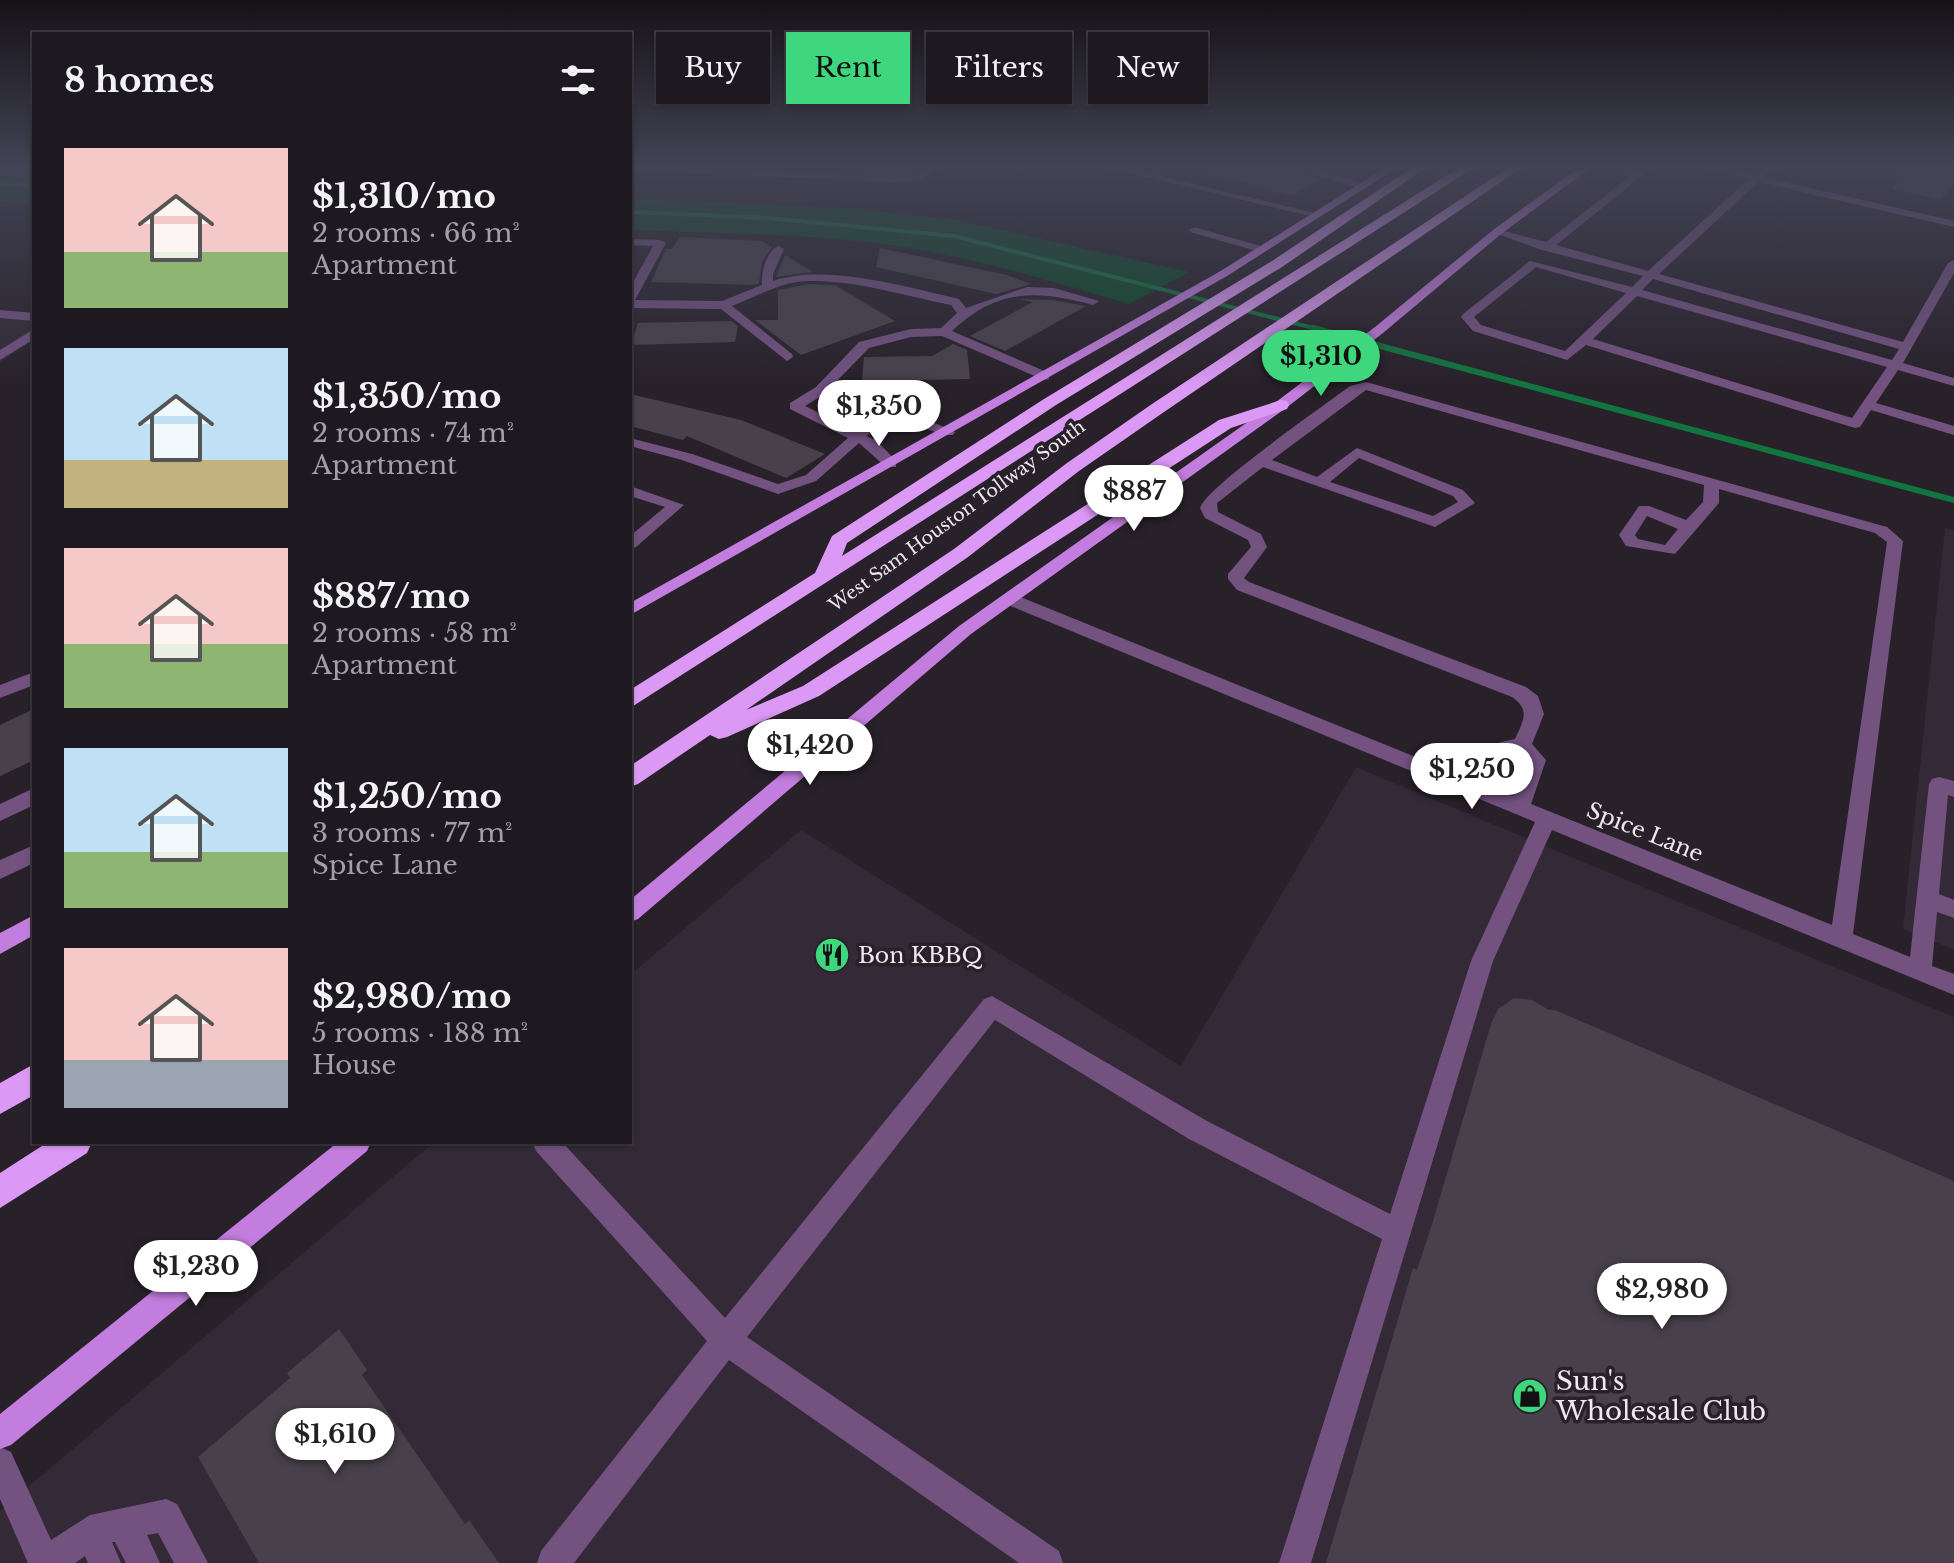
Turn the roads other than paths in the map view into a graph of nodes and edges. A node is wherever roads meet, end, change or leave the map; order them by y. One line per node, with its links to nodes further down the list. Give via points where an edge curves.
1 (1229, 240): 13 (street)
2 (1274, 240): 13 (main road)
3 (1311, 240): 53 (highway, via 839,540)
4 (1354, 240): 53 (highway, West Sam Houston Tollway South)
5 (1408, 240): 60 (highway, West Sam Houston Tollway South, via 1073,467 961,553)
6 (1487, 240): 39 (main road)
7 (1521, 240): 11 (street)
8 (1556, 240): 11 (street)
9 (1689, 240): 15 (street)
10 (632, 242): 18 (street, via 660,243)
11 (1546, 248): 15 (street)
12 (778, 249): 16 (street, via 767,274)
13 (1260, 249): 34 (main road)
14 (1954, 263): 28 (street)
15 (1652, 277): 17 (street); 28 (street)
16 (768, 287): 21 (street); 22 (street, via 808,277 844,280 955,302)
17 (1636, 292): 27 (street); 27 (street, via 1534,263 1467,317 1477,328 1567,356); 32 (street)
18 (632, 297)
19 (632, 301): 21 (street)
20 (1093, 301): 22 (street, via 1034,287)
21 (724, 305): 31 (street)
22 (964, 313): 25 (street)
23 (0, 314): 24 (street)
24 (32, 317)
25 (944, 332): 34 (street); 36 (street, via 911,333 864,345)
26 (32, 334): 30 (street)
27 (1584, 340): 38 (street, via 1855,424)
28 (1907, 347): 32 (street)
29 (32, 350): 33 (street)
30 (0, 356)
31 (787, 357)
32 (1893, 365): 35 (street); 38 (street)
33 (0, 371)
34 (1044, 376): 43 (main road)
35 (1954, 382)
36 (821, 390): 37 (street); 44 (street, via 795,406)
37 (855, 400): 40 (street); 41 (street, via 881,395 906,401)
38 (1866, 404): 42 (street)
39 (1281, 405): 54 (main road); 60 (highway, via 1225,424 811,691)
40 (889, 410): 41 (street); 44 (street)
41 (908, 416): 43 (street)
42 (1954, 431)
43 (948, 432): 47 (main road)
44 (855, 436): 45 (street, via 811,478 778,489); 47 (street, via 872,444)
45 (632, 443)
46 (1261, 461): 48 (street, via 1366,386); 49 (street); 59 (street, via 1208,508 1211,515 1258,542 1236,579 1519,692 1531,701 1535,714)
47 (891, 464): 55 (main road)
48 (1712, 482): 51 (street, via 1711,503); 75 (street, via 1881,530 1895,541)
49 (1319, 483): 49 (street, via 1435,522 1467,503 1458,493 1357,452)
50 (632, 492): 52 (street, via 676,505)
51 (1688, 527)
52 (632, 542)
53 (823, 577): 58 (highway, West Sam Houston Tollway South)
54 (1007, 598): 62 (street, Spice Lane); 73 (main road)
55 (632, 609)
56 (32, 679): 57 (street)
57 (0, 692)
58 (632, 699)
59 (1522, 745): 62 (street, via 1484,757); 65 (street, via 1536,760)
60 (665, 755): 61 (highway, West Sam Houston Tollway South)
61 (632, 777)
62 (1471, 787): 65 (street, Spice Lane)
63 (1954, 789): 68 (street, via 1939,784)
64 (32, 797): 66 (street)
65 (1520, 807): 67 (street, Spice Lane)
66 (0, 813)
67 (1547, 818): 75 (street, Spice Lane); 85 (street, via 1482,961)
68 (1944, 841): 71 (street)
69 (32, 854): 70 (street)
70 (0, 870)
71 (1927, 899): 72 (street); 77 (street)
72 (1954, 909)
73 (632, 911)
74 (32, 925): 76 (main road)
75 (1841, 938): 77 (street, Spice Lane)
76 (0, 944)
77 (1920, 971): 78 (street, Spice Lane)
78 (1954, 985)
79 (32, 1079): 80 (highway)
80 (0, 1100)
81 (73, 1144): 84 (highway)
82 (356, 1144): 87 (main road)
83 (547, 1144): 86 (street)
84 (0, 1192)
85 (1398, 1233): 86 (street, via 1198,1130 992,1006); 97 (street)
86 (726, 1340): 95 (street); 96 (street)
87 (0, 1434)
88 (0, 1463): 91 (street)
89 (123, 1523): 90 (street); 93 (street); 94 (street, via 166,1515)
90 (90, 1531): 91 (street); 92 (street)
91 (55, 1560)
92 (105, 1563)
93 (144, 1563)
94 (192, 1563)
95 (553, 1563)
96 (1047, 1563)
97 (1295, 1563)

